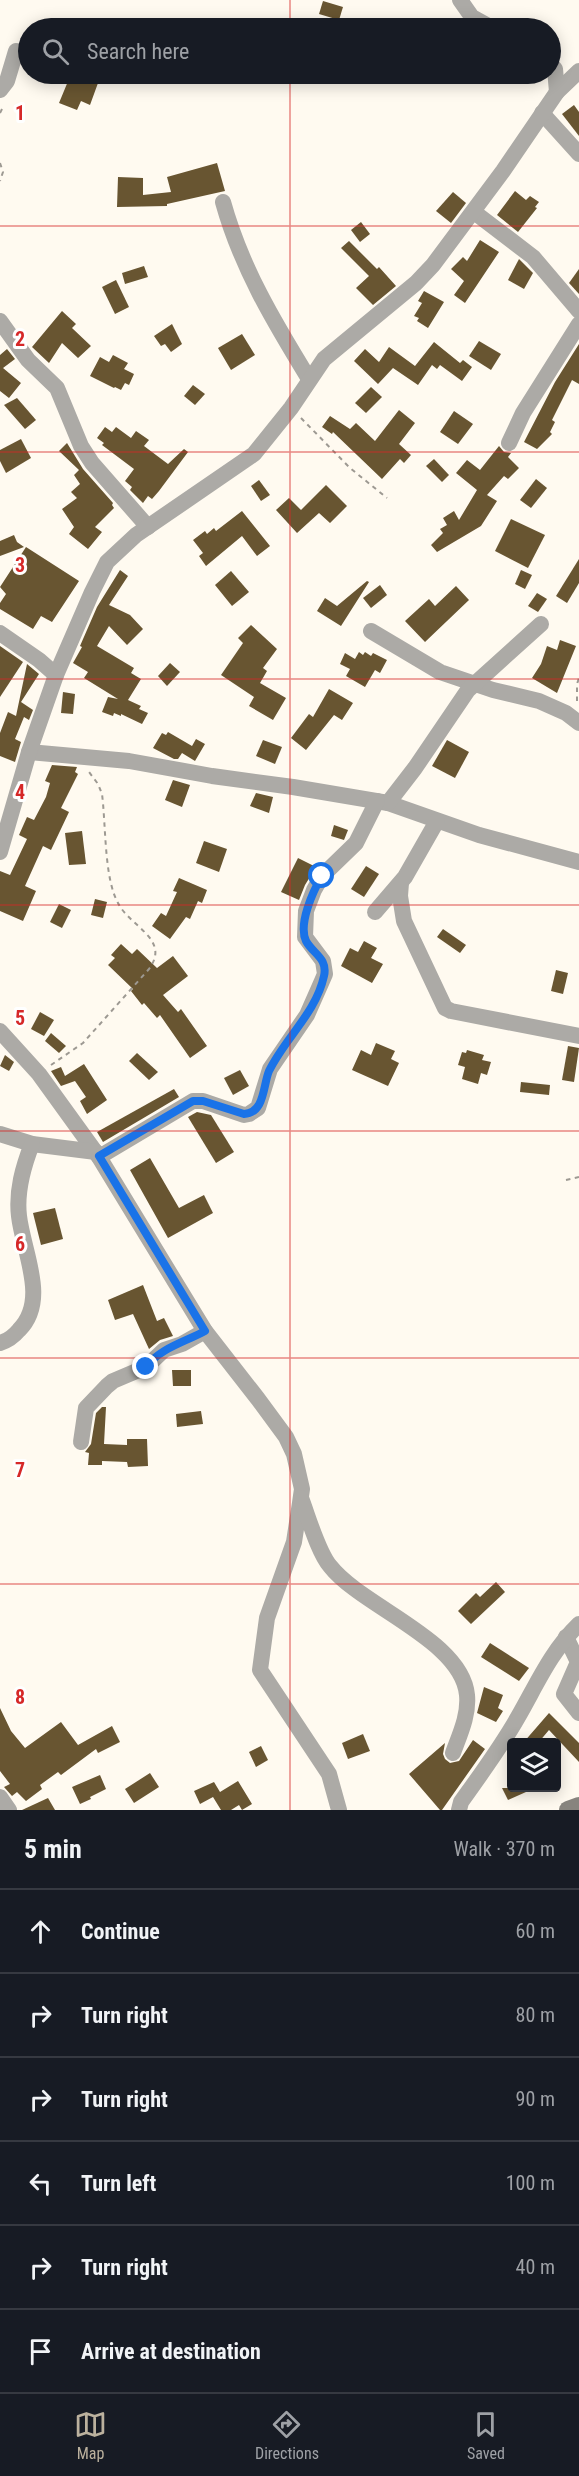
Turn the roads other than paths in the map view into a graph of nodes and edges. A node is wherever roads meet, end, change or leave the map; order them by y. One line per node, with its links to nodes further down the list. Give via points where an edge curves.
1 (460, 0): 2 (street)
2 (474, 18)
3 (16, 51): 6 (street, via 7,81)
4 (579, 71): 7 (street)
5 (556, 84): 7 (street)
6 (0, 90)
7 (557, 92): 8 (street)
8 (542, 113): 9 (street); 11 (street)
9 (579, 154)
10 (223, 202): 15 (street, via 252,282)
11 (474, 212): 12 (street, via 533,257); 15 (street, via 416,283 324,359)
12 (579, 311)
13 (0, 321): 17 (street, via 28,360 57,388 92,463)
14 (579, 324): 16 (street, via 523,413)
15 (309, 380): 17 (street, via 254,454)
16 (509, 443)
17 (148, 527): 21 (street, via 102,569)
18 (541, 624): 22 (street)
19 (371, 631): 22 (street, via 440,672)
20 (0, 633): 21 (street)
21 (56, 675): 24 (street)
22 (475, 683): 23 (street, via 539,701); 25 (street)
23 (578, 723)
24 (29, 752): 25 (street, via 129,761); 27 (street)
25 (383, 802): 26 (street); 35 (street, via 356,843 322,876 314,890 306,911 305,937 323,960 325,974 307,1015 270,1069 258,1108 244,1114 193,1101)
26 (437, 821): 28 (street); 29 (street)
27 (0, 852)
28 (579, 862)
29 (401, 883): 30 (street); 32 (street, via 404,921 445,1008)
30 (375, 912)
31 (0, 1031): 35 (street, via 39,1074)
32 (579, 1036)
33 (0, 1134): 34 (street)
34 (32, 1144): 35 (street); 37 (street, via 23,1166 19,1215 33,1304 26,1324)
35 (98, 1154): 36 (street)
36 (205, 1331): 38 (street, via 164,1350 146,1367 107,1386 86,1408); 39 (street, via 286,1437 298,1466)
37 (0, 1343)
38 (81, 1442)
39 (301, 1497): 43 (street, via 328,1564 435,1645 462,1675 466,1712); 47 (street, via 294,1542 267,1618 260,1670 329,1774)
40 (579, 1624): 41 (street)
41 (566, 1637): 42 (street, via 578,1662 564,1694); 48 (street)
42 (579, 1713)
43 (453, 1753)
44 (0, 1797): 46 (street)
45 (579, 1806): 49 (main road)
46 (9, 1810)
47 (339, 1810)
48 (459, 1810)
49 (568, 1810)

